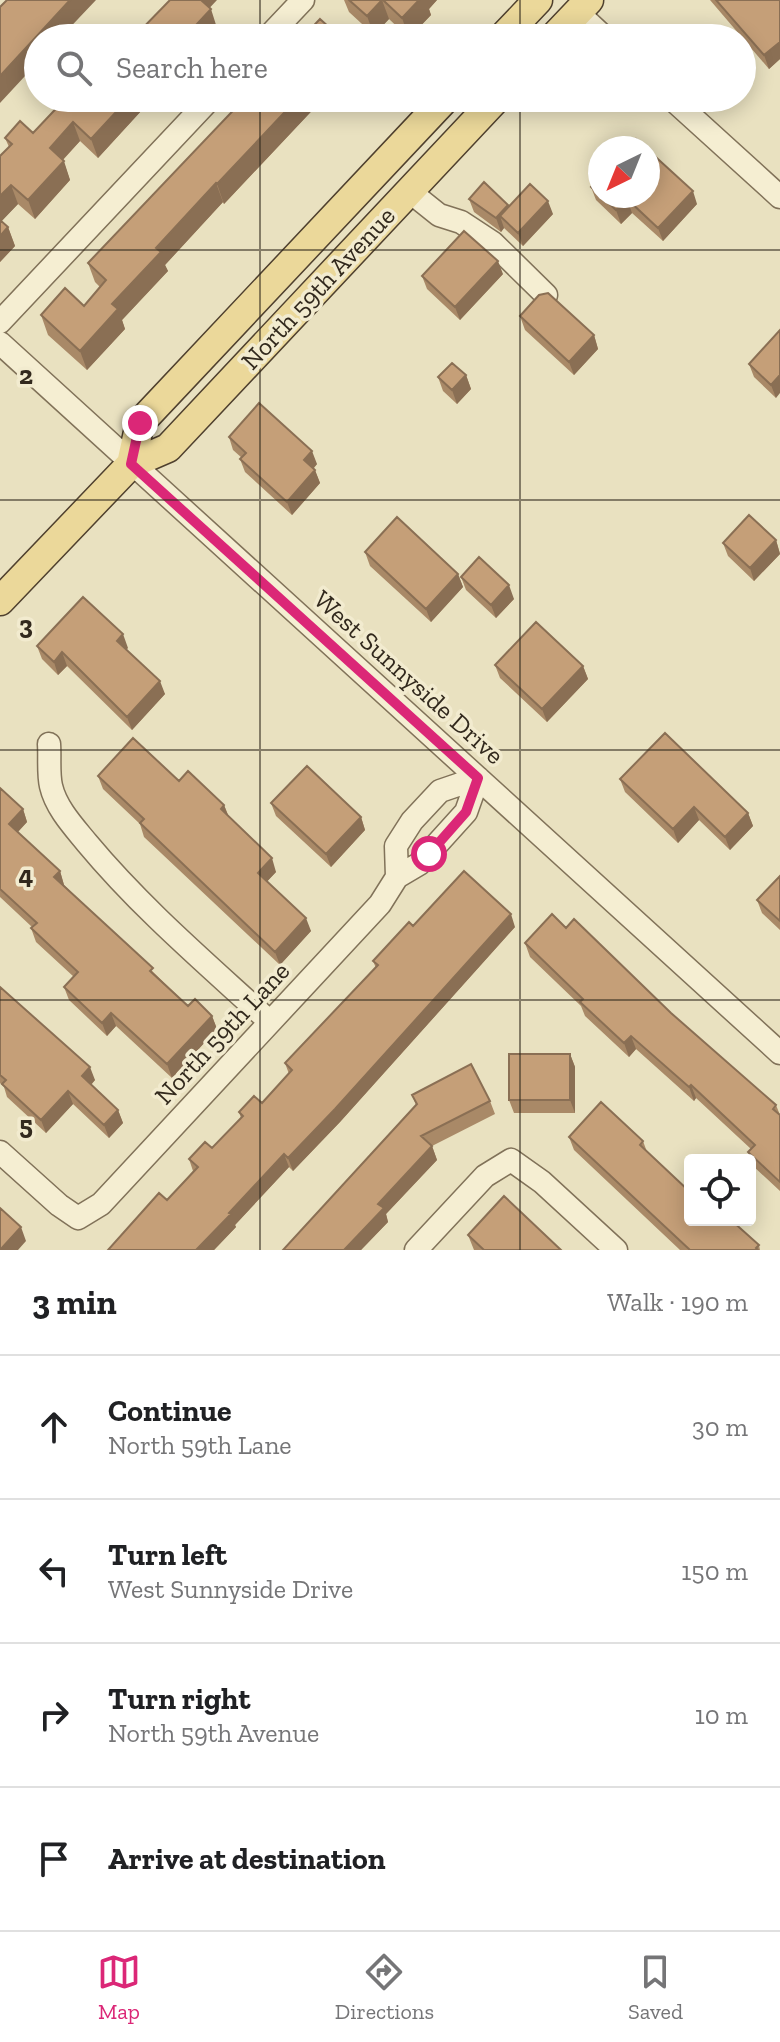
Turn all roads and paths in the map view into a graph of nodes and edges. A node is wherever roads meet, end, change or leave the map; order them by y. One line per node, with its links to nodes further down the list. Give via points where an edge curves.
1 (303, 0): 4 (street)
2 (538, 0): 5 (main road)
3 (583, 6): 6 (main road); 7 (street)
4 (280, 24)
5 (515, 24)
6 (566, 24)
7 (595, 24)
8 (198, 112): 15 (street)
9 (433, 112): 17 (main road, North 59th Avenue, via 140,423)
10 (484, 112): 12 (main road, North 59th Avenue)
11 (686, 112): 13 (street)
12 (409, 191): 14 (street, via 439,215 493,243); 17 (main road, North 59th Avenue, via 168,448)
13 (780, 197)
14 (546, 295)
15 (0, 322)
16 (0, 343): 17 (street, West Sunnyside Drive)
17 (131, 464): 18 (main road, North 59th Avenue); 20 (street, West Sunnyside Drive)
18 (0, 601)
19 (49, 744): 24 (street, via 51,787 76,830 151,913)
20 (478, 778): 21 (street, North 59th Lane, via 440,791); 22 (street, North 59th Lane, via 466,812); 25 (street, West Sunnyside Drive)
21 (406, 831): 22 (street); 23 (street, North 59th Lane, via 396,846)
22 (429, 854): 23 (street, North 59th Lane)
23 (397, 877): 24 (street, North 59th Lane, via 380,904)
24 (270, 1022): 26 (street, North 59th Lane, via 101,1204 78,1218)
25 (780, 1053)
26 (0, 1152)
27 (416, 1250): 28 (street, via 485,1176 511,1160)
28 (616, 1250)

